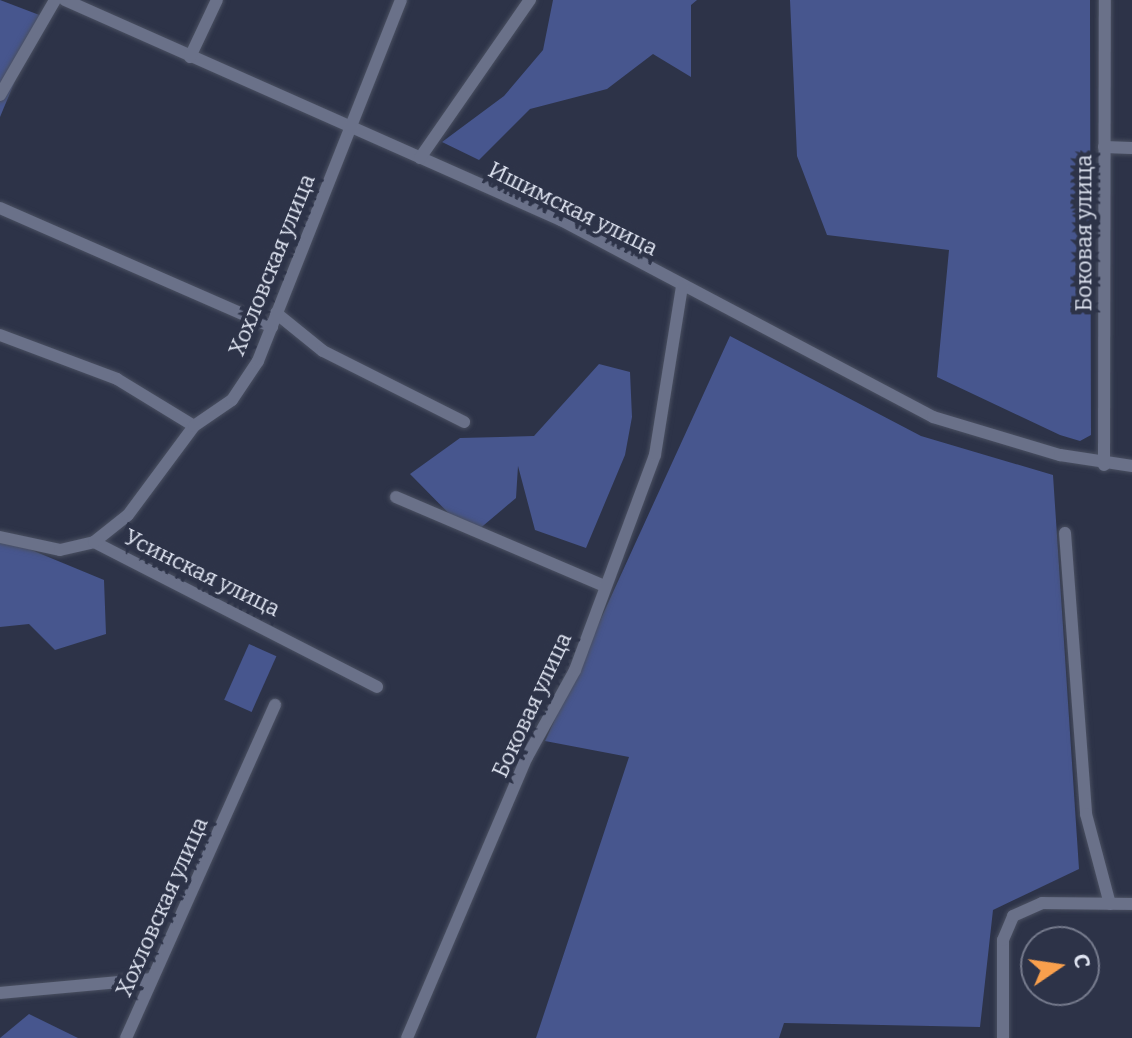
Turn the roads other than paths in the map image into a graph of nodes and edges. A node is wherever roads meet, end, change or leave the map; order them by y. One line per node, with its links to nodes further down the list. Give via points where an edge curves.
1 (55, 0): 8 (street)
2 (65, 0): 7 (street, Ишимская улица)
3 (217, 0): 7 (street)
4 (401, 0): 9 (street, Хохловская улица)
5 (530, 0): 12 (street)
6 (1105, 0): 10 (street, Боковая улица)
7 (190, 57): 9 (street, Ишимская улица)
8 (0, 95)
9 (348, 129): 12 (street, Ишимская улица); 15 (street, Хохловская улица)
10 (1104, 147): 11 (street); 20 (street, Боковая улица)
11 (1132, 148)
12 (420, 158): 14 (street, Ишимская улица, via 561,220)
13 (0, 208): 16 (street)
14 (682, 286): 20 (street, Ишимская улица, via 933,417); 26 (street, Боковая улица, via 655,455)
15 (276, 313): 16 (street, Хохловская улица); 18 (street, via 323,351)
16 (272, 327): 19 (street, Хохловская улица, via 232,400)
17 (0, 335): 19 (street, via 117,379)
18 (464, 422)
19 (194, 426): 25 (street, Хохловская улица, via 128,515)
20 (1104, 465): 21 (street, Ишимская улица)
21 (1132, 466)
22 (396, 497): 26 (street)
23 (1065, 533): 29 (street, via 1086,814)
24 (0, 537): 25 (street, Усинская улица, via 60,550)
25 (94, 542): 27 (street, Усинская улица)
26 (605, 586): 34 (street, Боковая улица, via 575,670 527,757)
27 (377, 687)
28 (275, 705): 31 (street, Хохловская улица)
29 (1110, 904): 30 (street); 35 (street, via 1042,903 1013,916 1003,940)
30 (1132, 904)
31 (151, 979): 32 (street); 33 (street, Хохловская улица)
32 (0, 993)
33 (126, 1038)
34 (407, 1038)
35 (1003, 1038)

